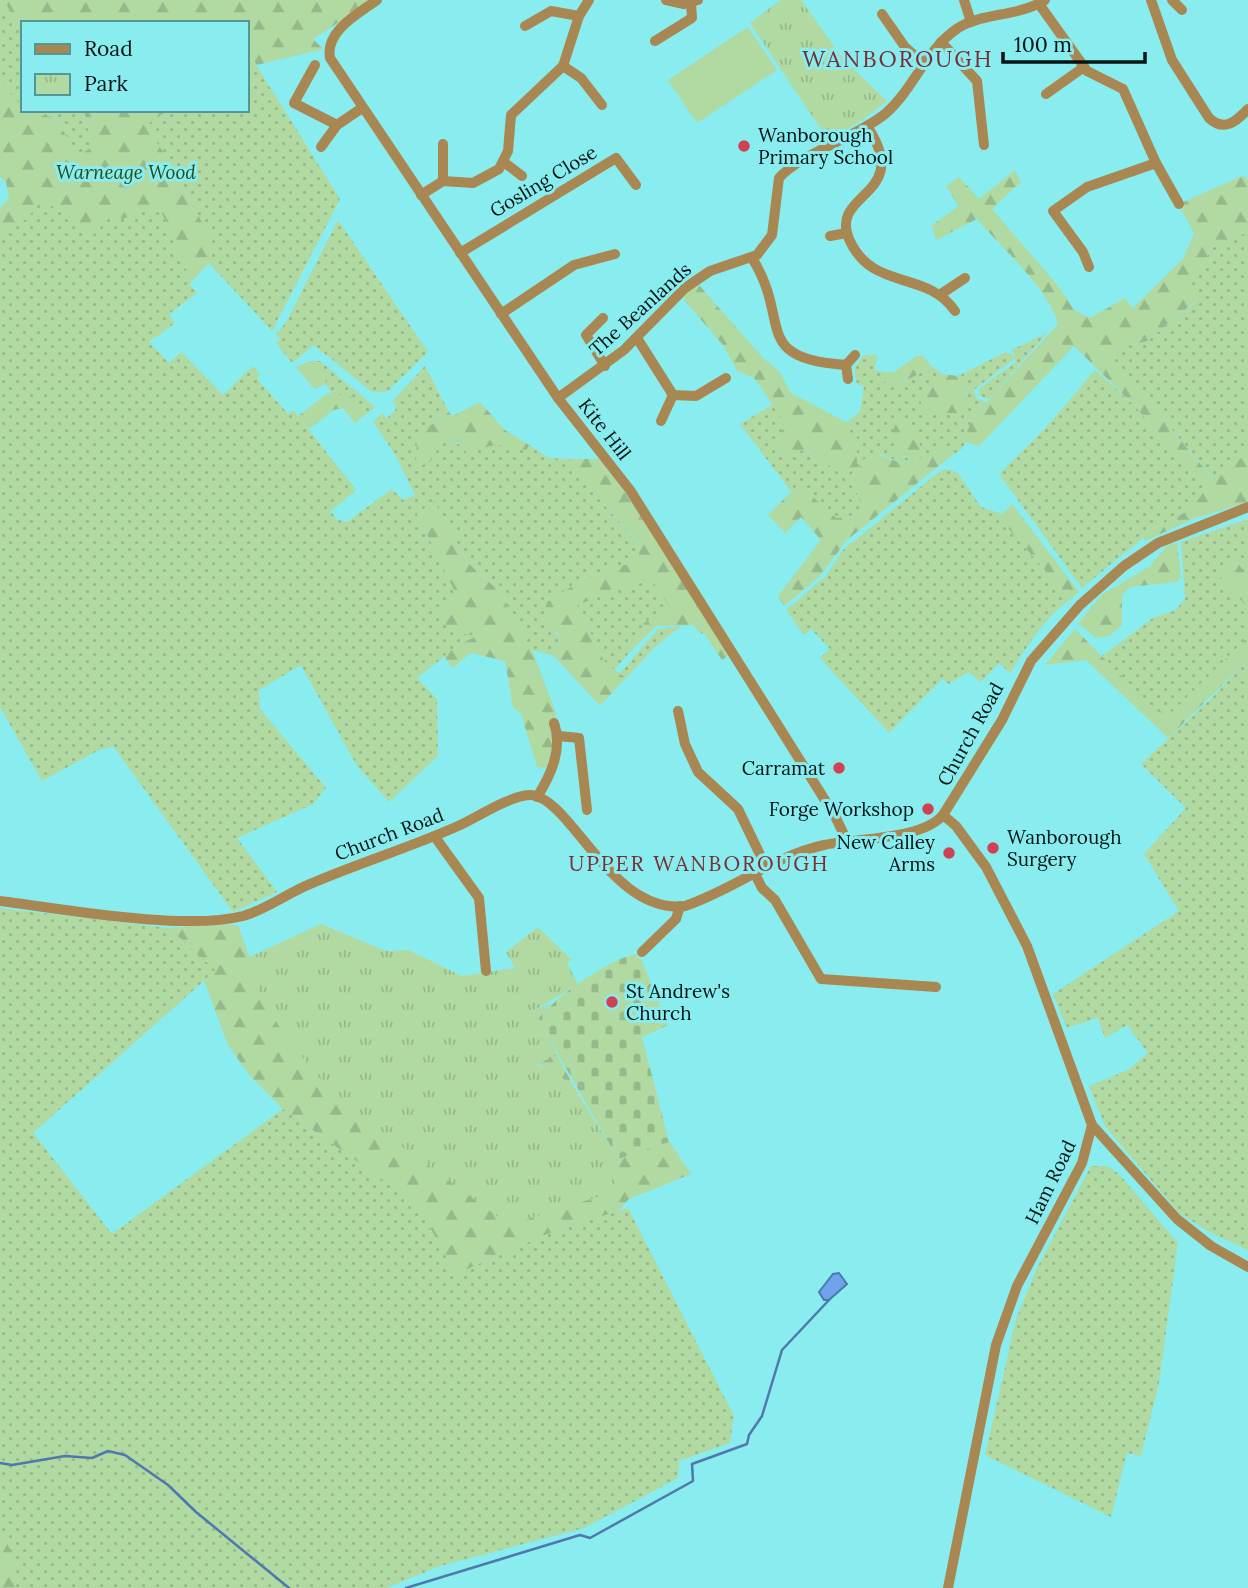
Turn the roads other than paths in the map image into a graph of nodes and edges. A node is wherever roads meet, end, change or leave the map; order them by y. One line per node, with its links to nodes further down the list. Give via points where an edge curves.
1 (377, 0): 22 (street, Kite Hill, via 344,25 329,45 330,58)
2 (589, 0): 10 (street)
3 (666, 0): 7 (street)
4 (964, 0): 11 (street)
5 (1150, 0): 23 (street, via 1172,60 1209,118 1227,125)
6 (1172, 0): 9 (street)
7 (695, 2): 14 (street, via 692,18)
8 (1042, 2): 11 (street); 19 (street)
9 (1182, 10)
10 (579, 16): 13 (street, via 551,10); 18 (street)
11 (971, 22): 15 (street)
12 (883, 23): 16 (street)
13 (525, 26)
14 (655, 41)
15 (941, 42): 16 (street); 27 (street, via 977,82)
16 (924, 64): 25 (street, via 895,104)
17 (314, 65): 24 (street, via 294,103)
18 (563, 66): 21 (street, via 582,78); 29 (street, via 513,110)
19 (1084, 67): 20 (street); 30 (street, via 1126,93)
20 (1046, 94)
21 (602, 105)
22 (362, 108): 24 (street); 34 (street, Kite Hill)
23 (1248, 109)
24 (337, 125): 28 (street)
25 (867, 126): 37 (street, via 882,153 882,170 853,207); 40 (street, via 779,178 772,235)
26 (443, 144): 32 (street)
27 (984, 145)
28 (321, 147)
29 (505, 163): 31 (street); 32 (street, via 480,181)
30 (1156, 163): 35 (street); 41 (street, via 1087,187 1049,214 1083,252)
31 (522, 176)
32 (443, 181): 34 (street)
33 (636, 185): 38 (street, Gosling Close, via 616,158)
34 (421, 195): 38 (street, Kite Hill)
35 (1179, 204)
36 (830, 236): 37 (street)
37 (849, 237): 43 (street, via 880,274)
38 (460, 253): 45 (street, Kite Hill)
39 (615, 254): 45 (street, via 575,265)
40 (752, 258): 47 (street, The Beanlands, via 713,269 685,288); 49 (street, via 769,289 785,349 804,360)
41 (1089, 267)
42 (965, 278): 43 (street)
43 (941, 295): 44 (street)
44 (955, 312)
45 (501, 314): 54 (street, Kite Hill)
46 (603, 318): 50 (street, via 586,335)
47 (637, 338): 50 (street, The Beanlands); 53 (street)
48 (855, 355): 49 (street)
49 (846, 365): 52 (street)
50 (605, 366): 54 (street, The Beanlands)
51 (726, 378): 53 (street, via 696,396)
52 (848, 379)
53 (673, 395): 55 (street)
54 (558, 398): 64 (street, Kite Hill, via 630,490)
55 (661, 421)
56 (1248, 507): 62 (street, Church Road, via 1158,543 1080,605 1031,661 1002,720)
57 (678, 711): 65 (street, via 685,744 698,772 738,809)
58 (554, 723): 59 (street)
59 (559, 736): 60 (street, via 553,769); 61 (street, via 579,738)
60 (537, 797): 63 (street, Church Road, via 514,799); 68 (street, via 635,894 664,906)
61 (587, 810)
62 (943, 815): 64 (street, Church Road, via 935,823 908,832); 72 (street, Ham Road, via 986,867 1021,935)
63 (435, 836): 67 (street, Church Road, via 241,916 185,919); 70 (street, via 479,898)
64 (847, 841): 65 (street, Church Road, via 809,849)
65 (766, 867): 66 (street, Church Road)
66 (754, 872): 68 (street, Church Road); 71 (street, via 821,979)
67 (0, 901)
68 (680, 906): 69 (street, via 676,919)
69 (642, 952)
70 (486, 971)
71 (936, 986)
72 (1092, 1125): 73 (street, via 1177,1219); 74 (street, Ham Road, via 1082,1163 1017,1286 996,1345)
73 (1248, 1267)
74 (948, 1588)

